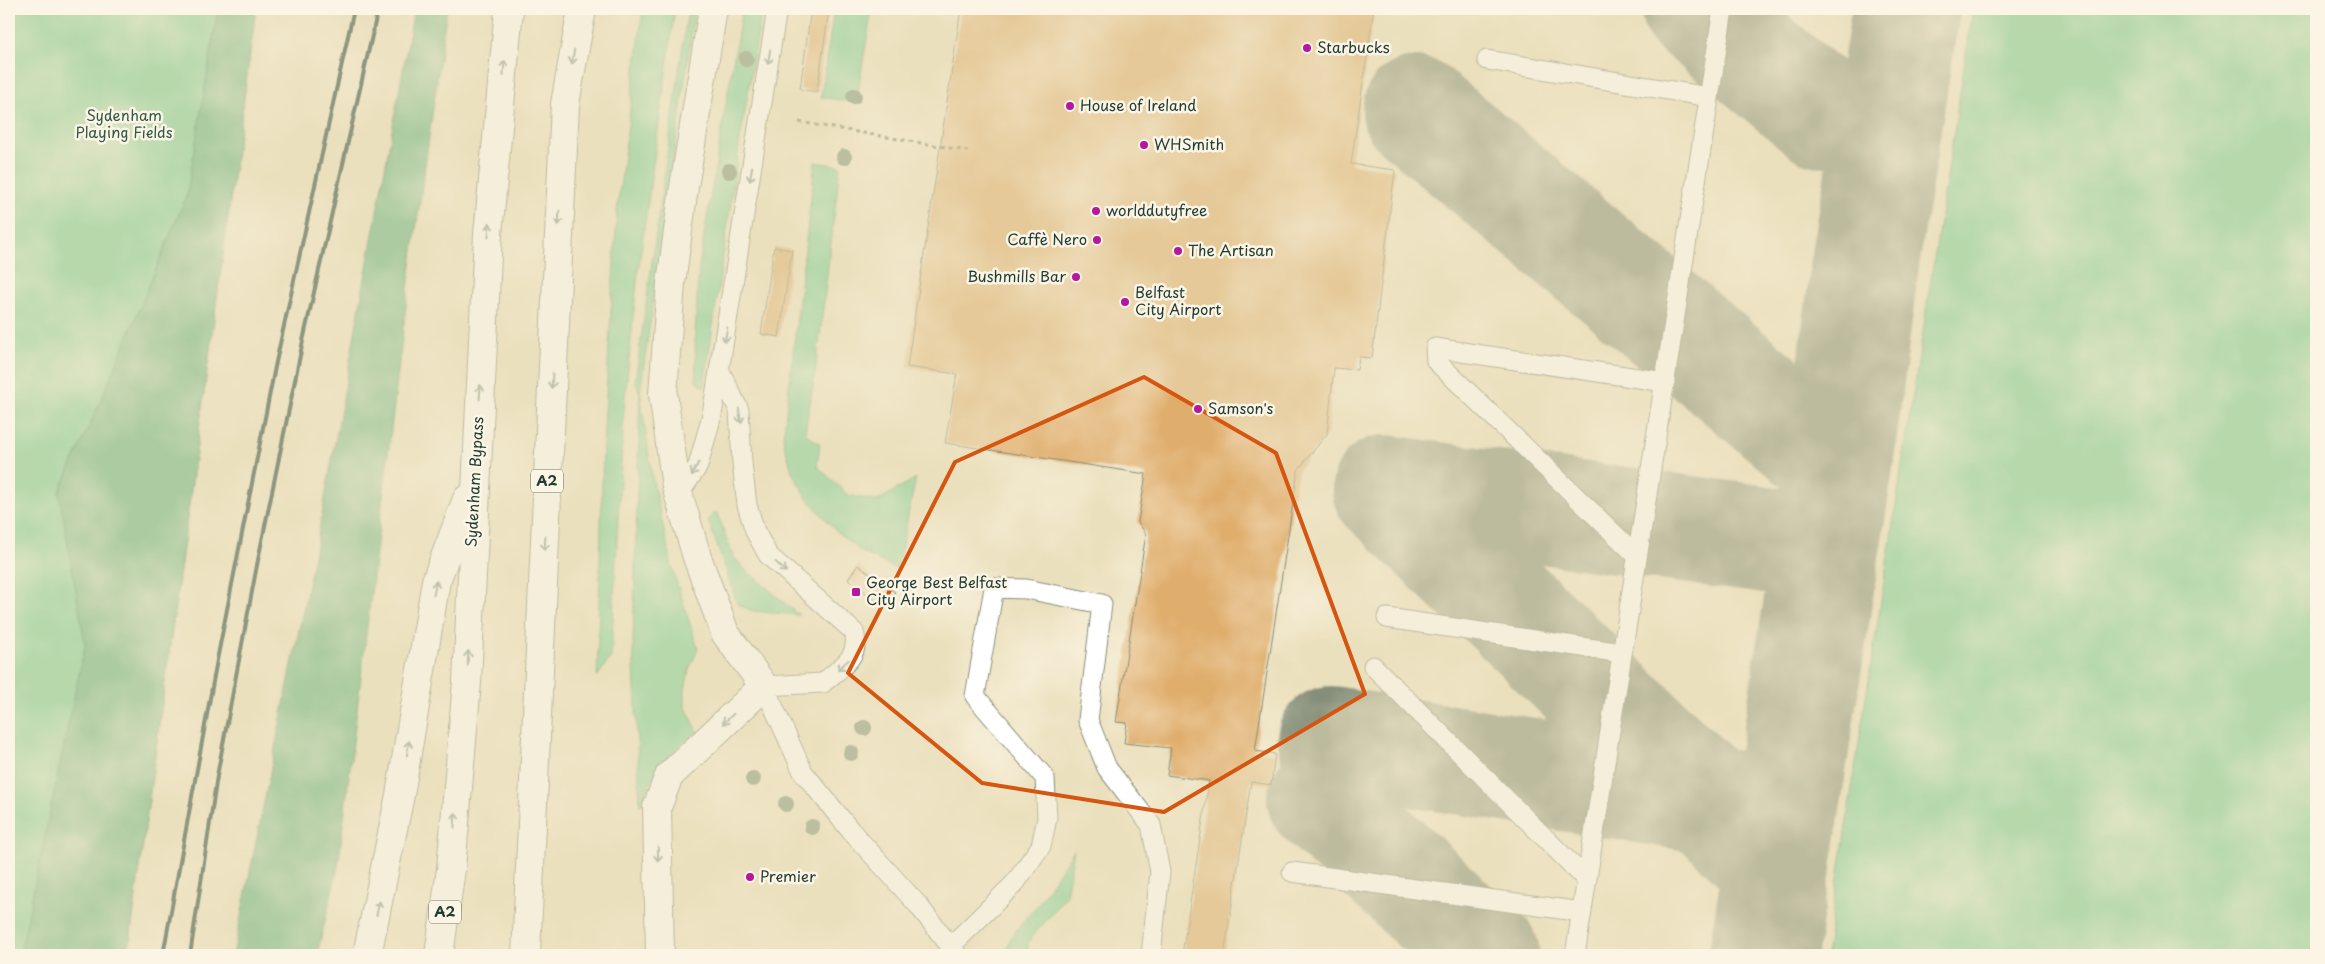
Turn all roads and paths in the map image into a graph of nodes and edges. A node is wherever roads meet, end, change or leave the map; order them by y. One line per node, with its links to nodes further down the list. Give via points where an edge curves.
1 (509, 9): 12 (main road, Sydenham Bypass / A2, one-way to 1, via 488,234)
2 (582, 9): 25 (main road, A2, one-way to 25, via 565,104)
3 (713, 9): 13 (main road, via 669,301 663,394)
4 (777, 9): 10 (lane, one-way to 10)
5 (1723, 9): 7 (lane)
6 (1487, 60): 7 (lane)
7 (1709, 97): 11 (lane)
8 (799, 122): 9 (path)
9 (968, 151)
10 (720, 371): 13 (lane, one-way to 13, via 698,466); 18 (lane, one-way to 18, via 740,410 747,505 760,544 774,561 854,632 857,642 855,654 824,684)
11 (1664, 382): 14 (lane); 14 (lane, via 1435,348 1436,361)
12 (475, 476): 23 (main road, one-way to 12, via 400,795 436,582); 24 (main road, Sydenham Bypass / A2, one-way to 12, via 451,869 467,682)
13 (679, 494): 18 (main road, via 697,557 725,633)
14 (1637, 556): 16 (lane)
15 (1386, 618): 16 (lane)
16 (1622, 653): 20 (lane)
17 (1373, 666): 20 (lane)
18 (764, 686): 22 (lane, via 803,772); 26 (main road, one-way to 26, via 669,776 657,807)
19 (1292, 872): 21 (lane)
20 (1586, 879): 21 (lane)
21 (1582, 912): 28 (lane)
22 (954, 951): 27 (lane, via 1015,883 1041,846 1046,818 1045,778 976,696 994,588 1026,589 1102,604 1088,720 1107,768 1151,824 1160,872)
23 (368, 955)
24 (439, 955)
25 (526, 955)
26 (660, 955)
27 (1151, 955)
28 (1575, 955)

